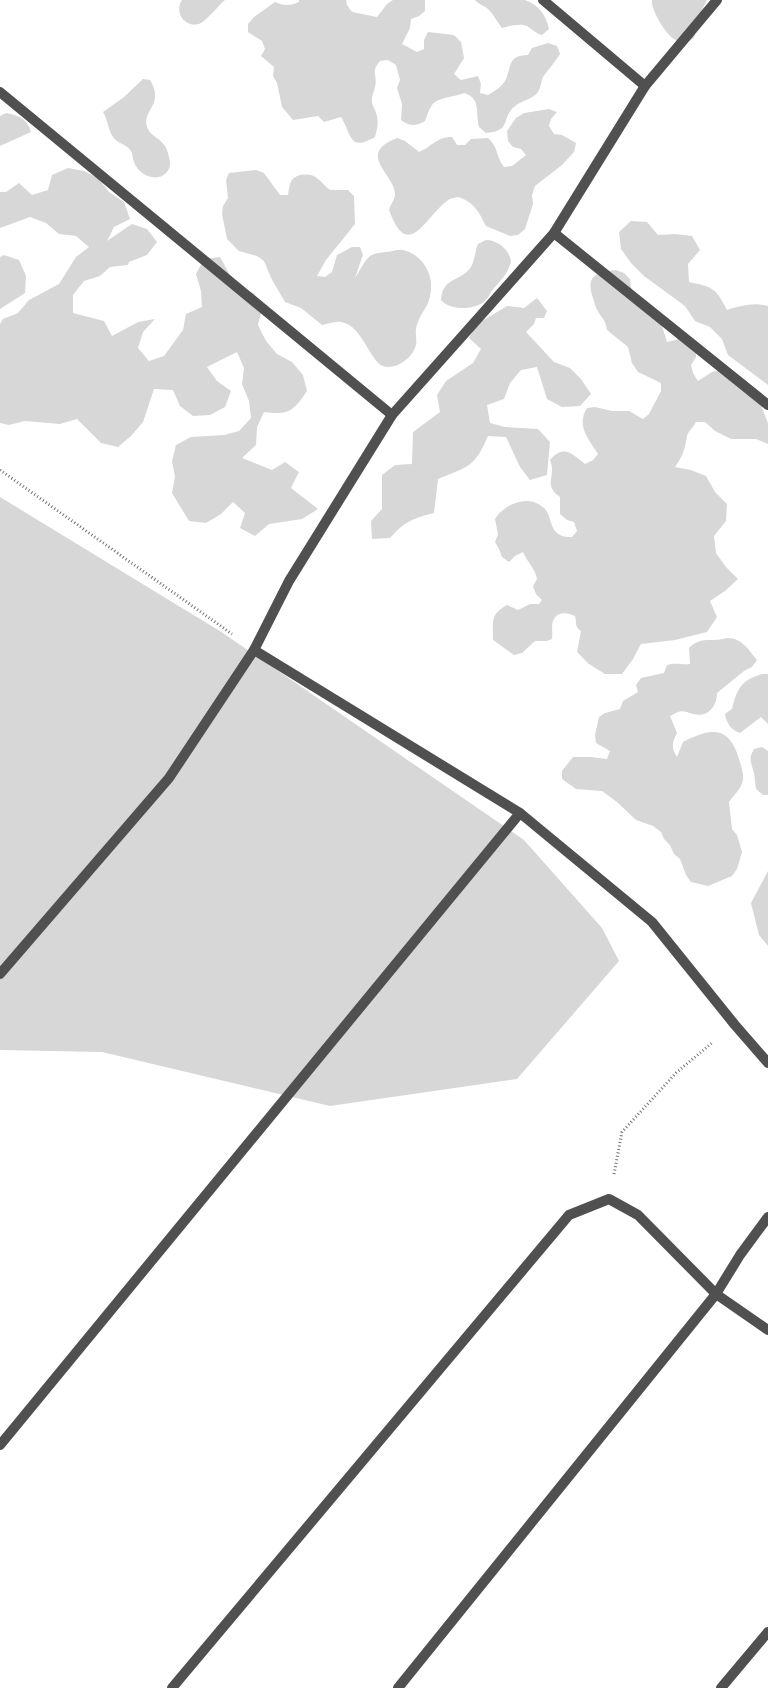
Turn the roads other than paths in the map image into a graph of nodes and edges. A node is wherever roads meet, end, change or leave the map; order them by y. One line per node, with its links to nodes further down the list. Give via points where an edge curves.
1 (543, 0): 3 (street)
2 (716, 0): 3 (street)
3 (645, 86): 5 (street)
4 (0, 92): 7 (street)
5 (554, 233): 6 (street); 7 (street)
6 (768, 405)
7 (392, 415): 8 (street, via 289,581)
8 (254, 650): 9 (street); 10 (street, via 169,778)
9 (520, 813): 11 (street, via 652,922); 15 (street)
10 (0, 974)
11 (768, 1063)
12 (768, 1217): 13 (street)
13 (716, 1294): 14 (street); 17 (street, via 638,1215 609,1200 569,1214); 18 (street)
14 (768, 1330)
15 (0, 1445)
16 (768, 1632): 19 (street)
17 (172, 1688)
18 (398, 1688)
19 (721, 1688)

